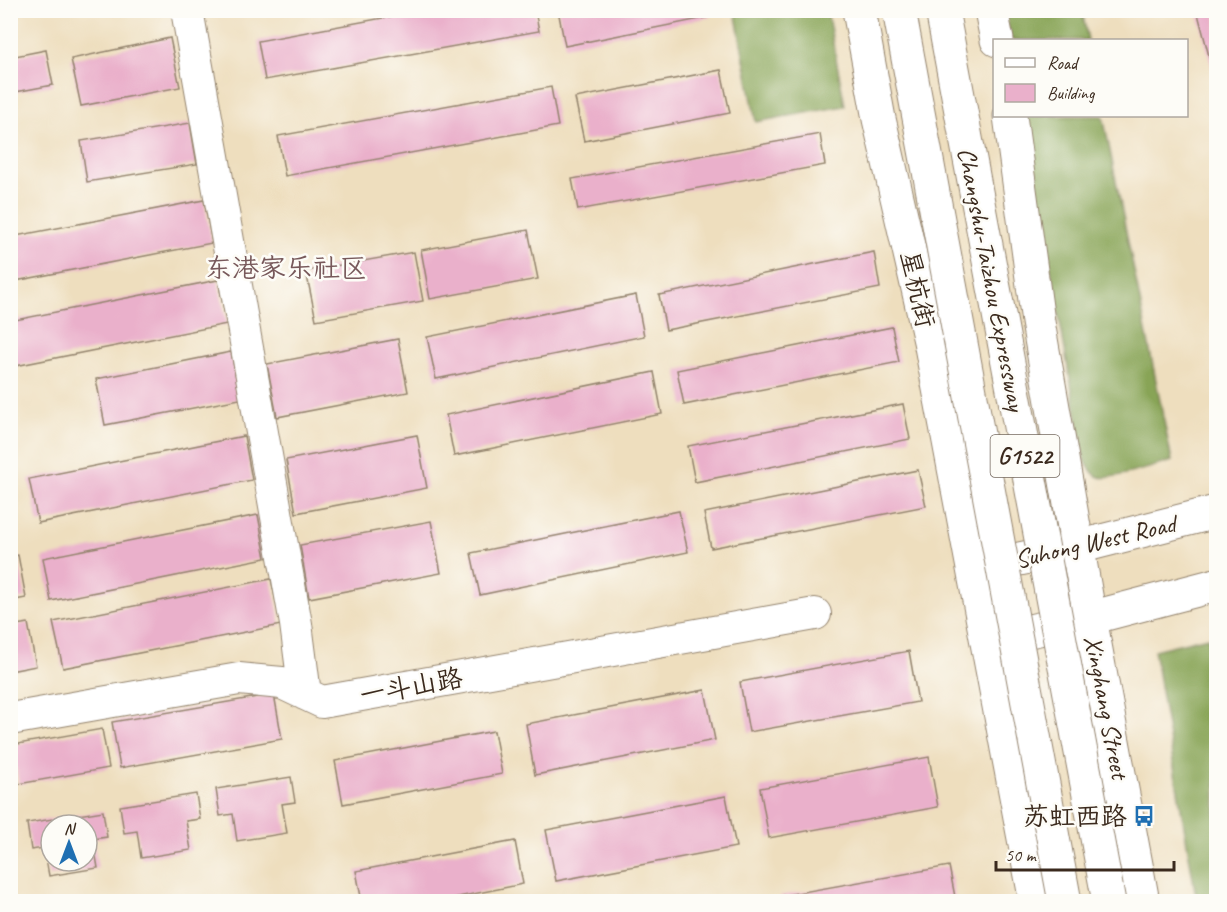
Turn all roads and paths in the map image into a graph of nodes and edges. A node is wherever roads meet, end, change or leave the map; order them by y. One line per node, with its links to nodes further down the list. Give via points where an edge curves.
1 (187, 10): 15 (street)
2 (859, 10): 10 (main road, 星杭街, via 930,341)
3 (899, 10): 18 (main road, Changshu-Taizhou Expressway / G1522, bridge)
4 (942, 10): 19 (main road, Changshu-Taizhou Expressway / G1522, bridge)
5 (991, 10): 6 (main road)
6 (997, 39)
7 (1010, 117): 9 (main road, via 1038,322)
8 (1216, 512): 9 (main road, Suhong West Road)
9 (1078, 547): 10 (main road, Suhong West Road); 13 (main road, Xinghang Street)
10 (973, 569): 14 (main road)
11 (1216, 585): 13 (main road)
12 (815, 614): 15 (street, 一斗山路, via 322,702)
13 (1090, 618): 14 (main road); 20 (main road, Xinghang Street)
14 (987, 640): 17 (main road)
15 (305, 694): 16 (street, 一斗山路, via 282,683 239,679)
16 (10, 719)
17 (1036, 902)
18 (1065, 902)
19 (1108, 902)
20 (1143, 902)

